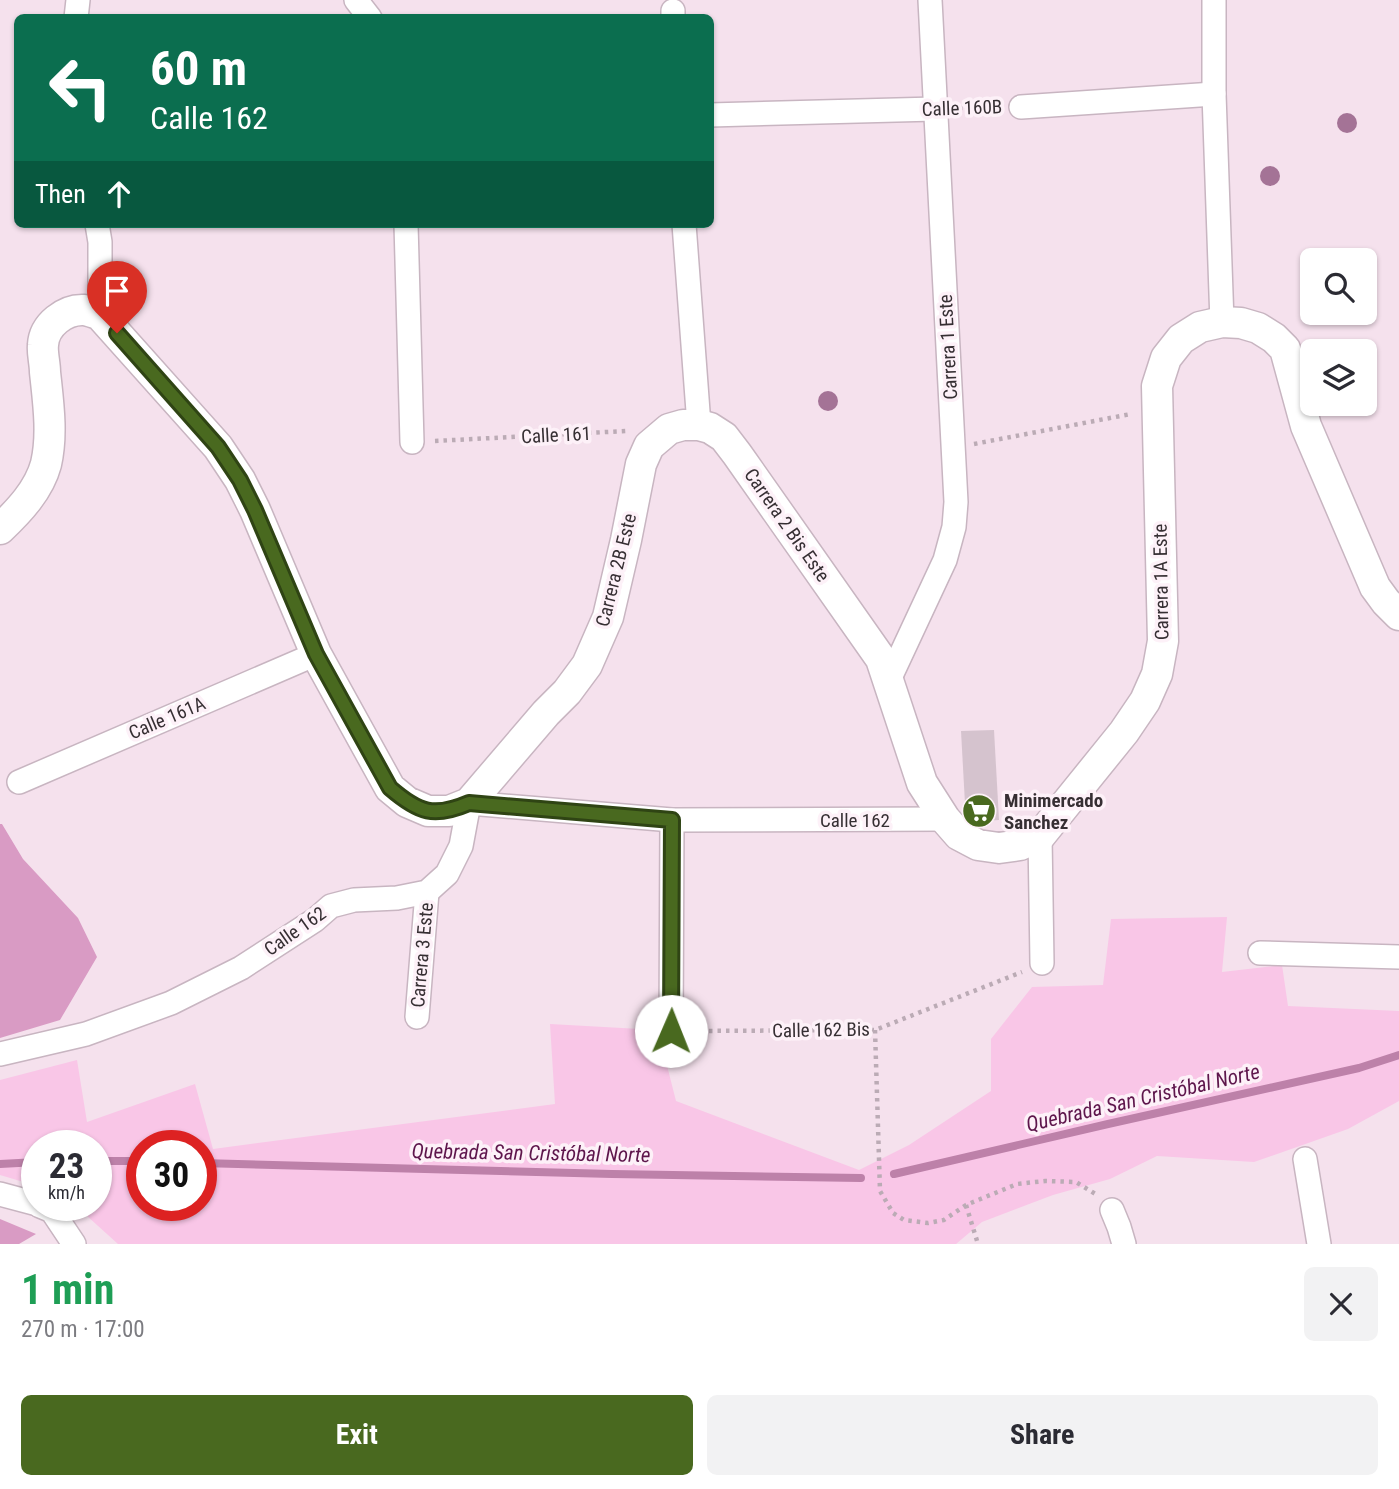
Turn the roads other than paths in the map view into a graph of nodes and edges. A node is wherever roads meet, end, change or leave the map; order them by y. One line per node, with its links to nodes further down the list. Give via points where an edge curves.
1 (356, 0): 4 (street)
2 (930, 0): 7 (street, Carrera 1 Este)
3 (1214, 0): 5 (street)
4 (367, 14)
5 (1214, 94): 6 (street, Calle 160B); 13 (street)
6 (1021, 107)
7 (935, 109): 8 (street, Calle 160B); 19 (street, Carrera 1 Este, via 954,527 945,560)
8 (714, 115)
9 (98, 228): 12 (street)
10 (406, 228): 15 (street)
11 (684, 228): 14 (street)
12 (100, 315): 16 (street, via 72,311 51,325 43,343 49,435 46,465 18,513); 18 (street, via 218,447 240,480)
13 (1222, 322): 17 (street, Carrera 1A Este, via 1258,328 1284,349 1306,426 1370,575); 24 (street, Carrera 1A Este, via 1200,327 1181,339 1166,358 1157,386 1163,641 1157,674 1124,732)
14 (699, 425): 19 (street, Carrera 2 Bis Este, via 724,437 737,454 881,659); 21 (street, Carrera 2B Este, via 668,429 649,446 641,464 608,617 587,665)
15 (412, 442)
16 (0, 529)
17 (1399, 615)
18 (316, 654): 20 (street, Calle 161A); 21 (street, via 390,788 428,811 449,811)
19 (889, 680): 22 (street, Carrera 2 Bis Este, via 922,783)
20 (19, 782)
21 (469, 803): 23 (street, Calle 162); 25 (street, via 461,846 447,874)
22 (945, 819): 23 (street, Calle 162); 24 (street, via 978,845 1020,845)
23 (672, 820): 30 (street)
24 (1040, 836): 28 (street)
25 (427, 892): 29 (street, Carrera 3 Este); 31 (street, Calle 162, via 331,906 241,968 171,1003 86,1034)
26 (1260, 953): 27 (street)
27 (1399, 957)
28 (1042, 964)
29 (417, 1017)
30 (671, 1031)
31 (0, 1054)
32 (1305, 1159): 39 (street)
33 (0, 1194): 34 (street)
34 (21, 1199)
35 (1112, 1210): 38 (street)
36 (59, 1221): 37 (street)
37 (74, 1244)
38 (1124, 1244)
39 (1319, 1244)

